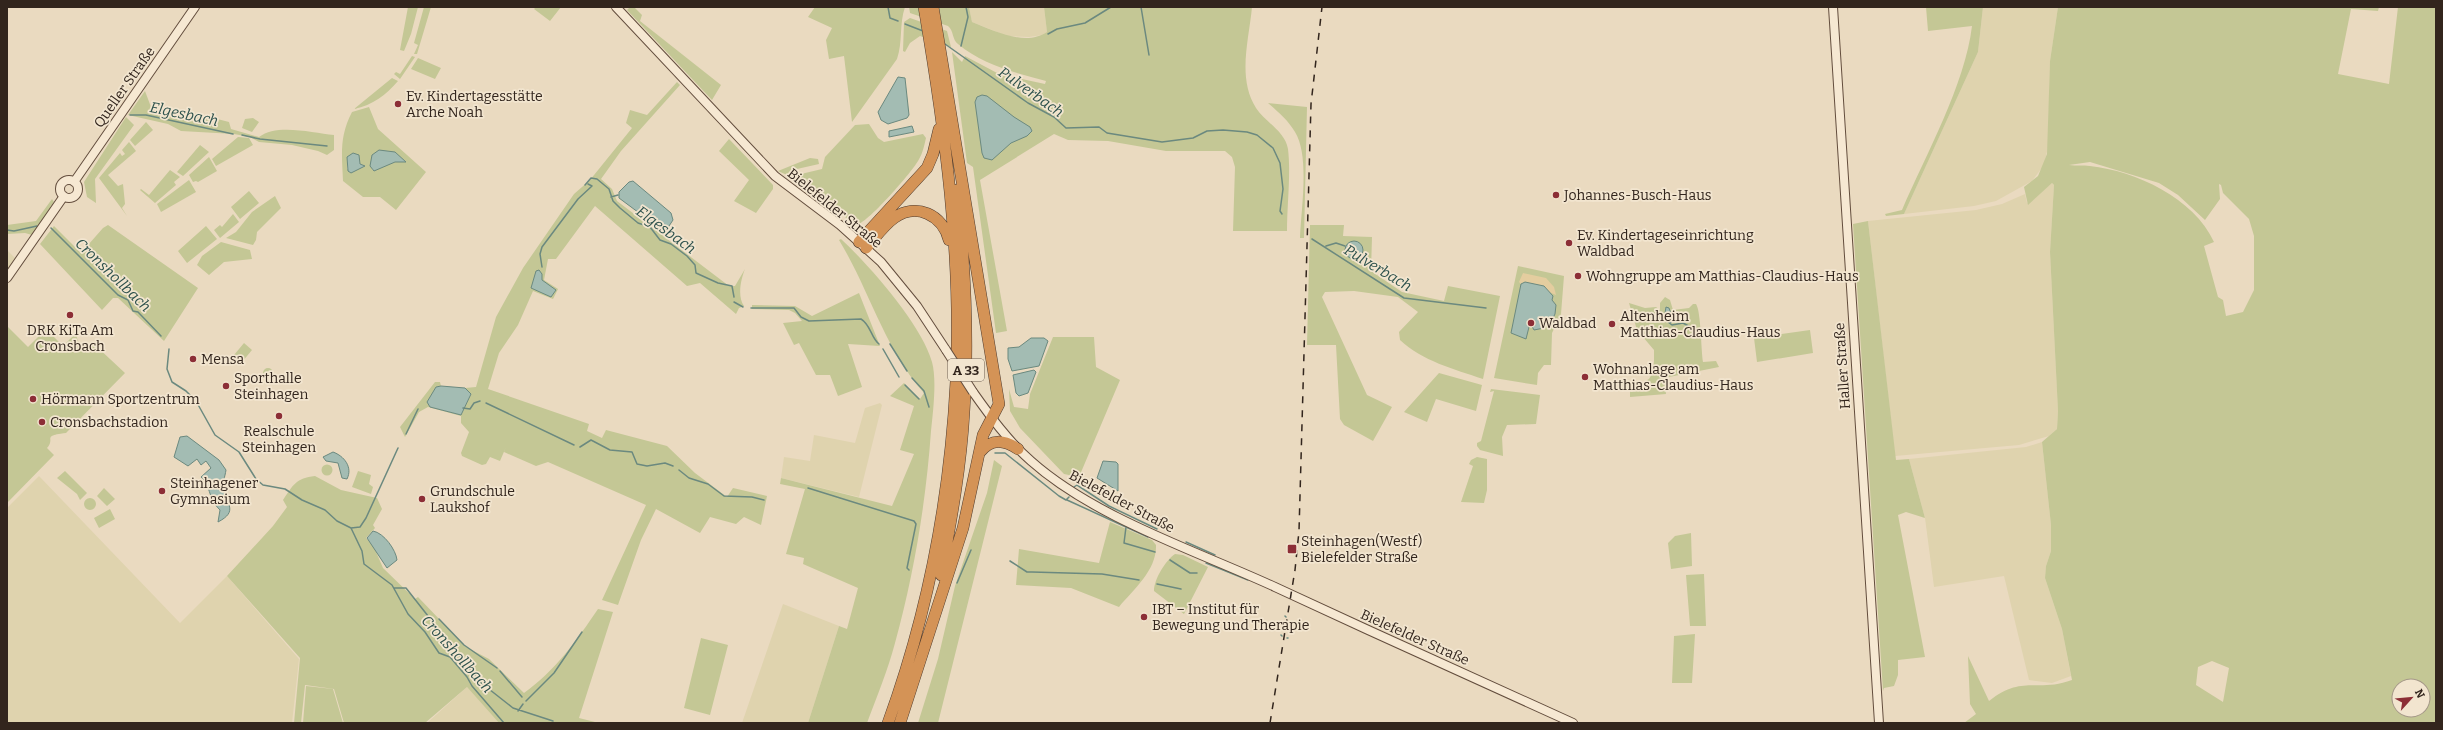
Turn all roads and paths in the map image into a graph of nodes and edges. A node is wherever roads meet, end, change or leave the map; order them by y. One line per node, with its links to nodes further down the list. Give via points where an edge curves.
1 (195, 7): 9 (main road, Queller Straße)
2 (616, 7): 11 (main road, Bielefelder Straße, via 775,176)
3 (924, 7): 6 (highway, A 33)
4 (932, 7): 6 (highway, A 33)
5 (1833, 7): 21 (main road, Haller Straße)
6 (935, 47): 7 (highway, A 33); 8 (highway, A 33)
7 (938, 97): 11 (highway, via 939,132 927,168); 12 (highway, A 33)
8 (950, 118): 14 (highway, via 998,392 999,404); 17 (highway, A 33, via 963,252 966,387 955,496)
9 (74, 182): 10 (main road, via 77,187 76,194 70,198); 10 (main road, via 67,180 62,184 60,190)
10 (64, 196): 13 (main road)
11 (862, 245): 12 (highway, via 894,218 907,212 919,211 932,215 944,225); 14 (main road, Bielefelder Straße, bridge, via 908,293)
12 (955, 260): 18 (highway, A 33, via 956,379 948,470 935,556 921,618 904,680)
13 (7, 278)
14 (991, 417): 15 (main road, Bielefelder Straße); 16 (highway, via 986,426)
15 (1018, 449): 16 (highway, via 1006,441 999,441); 20 (main road, Bielefelder Straße, via 1057,482 1104,510)
16 (980, 452): 17 (highway, via 964,528)
17 (932, 620): 19 (highway, A 33)
18 (888, 723)
19 (900, 723)
20 (1573, 723)
21 (1879, 723)

